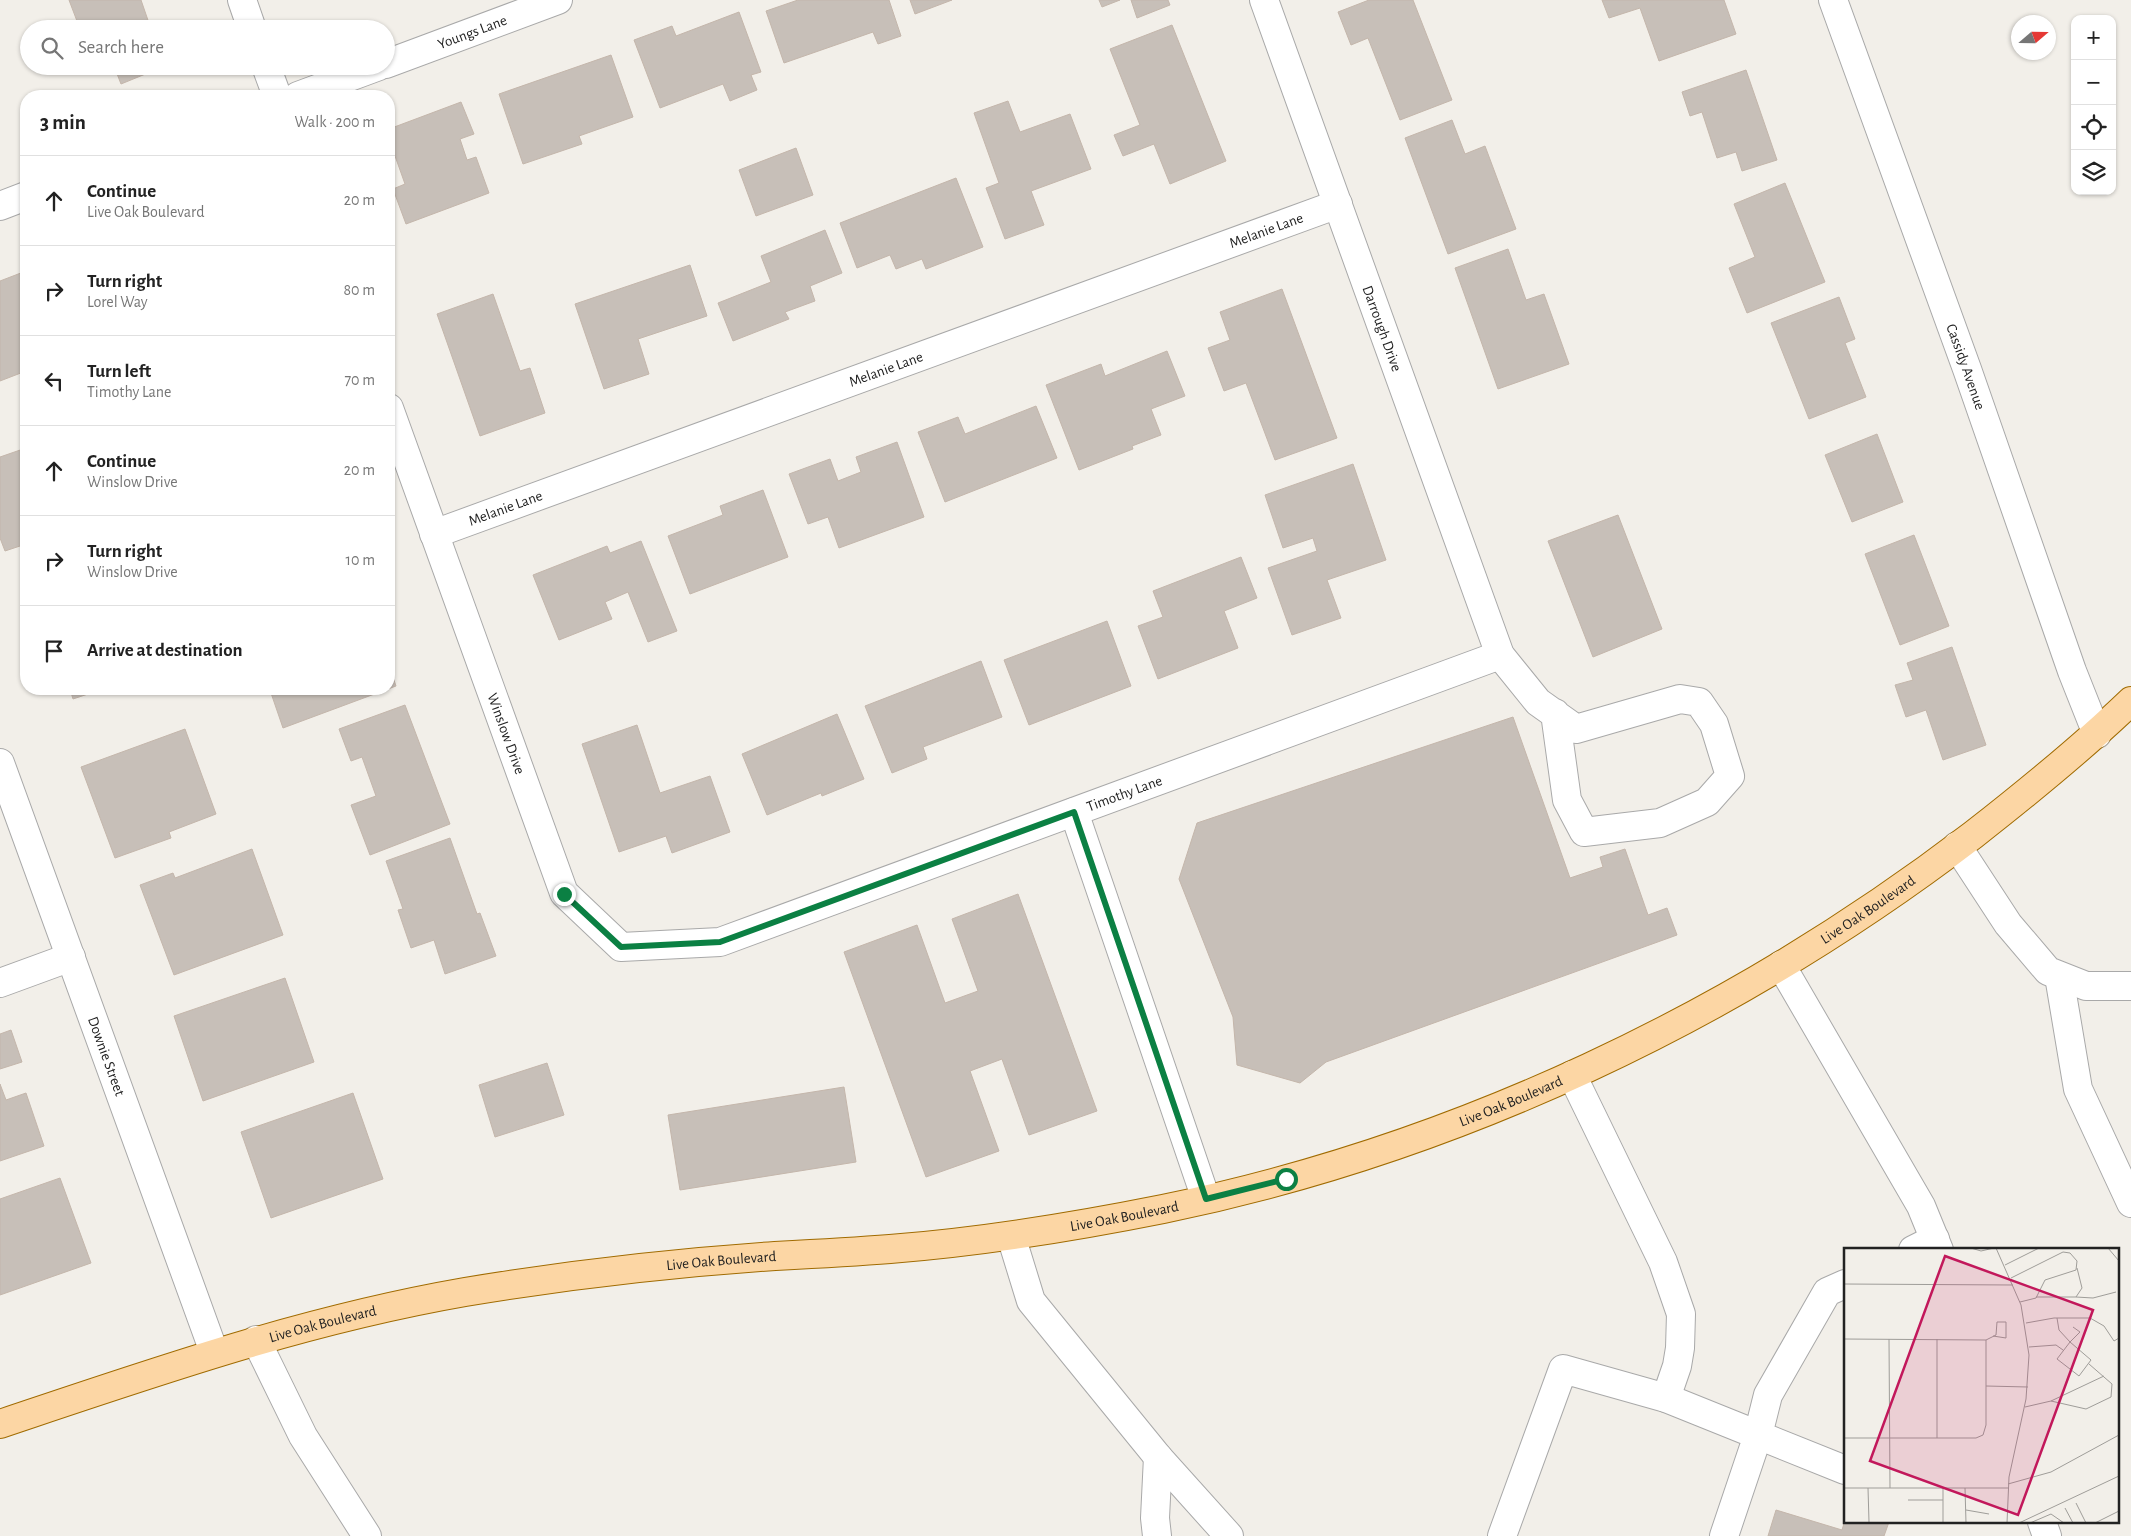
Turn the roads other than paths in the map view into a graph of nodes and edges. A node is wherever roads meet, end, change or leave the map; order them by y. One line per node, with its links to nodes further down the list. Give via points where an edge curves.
1 (242, 0): 5 (street)
2 (558, 0): 6 (street, Youngs Lane)
3 (1264, 0): 12 (street, Darrough Drive)
4 (1833, 0): 19 (street, Cassidy Avenue, via 1967,368 2072,672)
5 (249, 20)
6 (395, 61)
7 (269, 75): 9 (street)
8 (355, 75): 10 (street)
9 (275, 90)
10 (314, 90)
11 (20, 198): 13 (street)
12 (1338, 204): 15 (street, Melanie Lane); 16 (street, Darrough Drive)
13 (0, 206)
14 (395, 425): 15 (street, Winslow Drive)
15 (434, 534): 23 (street, Winslow Drive, via 564,894 621,947)
16 (1500, 655): 18 (street, Darrough Drive, via 1538,702); 21 (street, Timothy Lane)
17 (2131, 701): 19 (main road, Live Oak Boulevard)
18 (1555, 713): 18 (street, Darrough Drive, via 1576,729 1680,699 1699,702 1714,724 1730,776 1707,802 1660,822 1584,832 1567,800)
19 (2097, 734): 22 (main road, Live Oak Boulevard)
20 (0, 763): 24 (street, Downie Street)
21 (1074, 812): 23 (street, Timothy Lane); 30 (street)
22 (1957, 846): 25 (main road, Live Oak Boulevard, via 1859,917); 26 (street, via 2008,924 2048,971)
23 (720, 942)
24 (71, 958): 27 (street); 36 (street, Downie Street)
25 (1781, 965): 29 (main road, Live Oak Boulevard, via 1717,1002); 33 (street, via 1921,1206)
26 (2060, 976): 28 (street, via 2086,986); 31 (street, via 2078,1089)
27 (0, 983)
28 (2131, 986)
29 (1572, 1075): 30 (main road, Live Oak Boulevard, via 1454,1124 1362,1156); 37 (street, via 1663,1262 1681,1314 1678,1366)
30 (1206, 1199): 32 (main road, Live Oak Boulevard)
31 (2131, 1203)
32 (1011, 1236): 35 (main road, Live Oak Boulevard, via 892,1249 769,1256 550,1280 463,1292 315,1323); 40 (street, via 1031,1301)
33 (1929, 1246)
34 (1844, 1284): 39 (street, via 1827,1292 1768,1395)
35 (256, 1340): 36 (main road, Live Oak Boulevard); 43 (street, via 303,1436)
36 (214, 1352): 38 (main road, Live Oak Boulevard)
37 (1666, 1398): 39 (street); 46 (street, via 1564,1369)
38 (0, 1424)
39 (1758, 1435): 41 (street); 47 (street)
40 (1158, 1457): 44 (street, via 1154,1518); 45 (street)
41 (1844, 1470)
42 (2043, 1524): 48 (street)
43 (367, 1536)
44 (1157, 1536)
45 (1229, 1536)
46 (1502, 1536)
47 (1724, 1536)
48 (2047, 1536)

